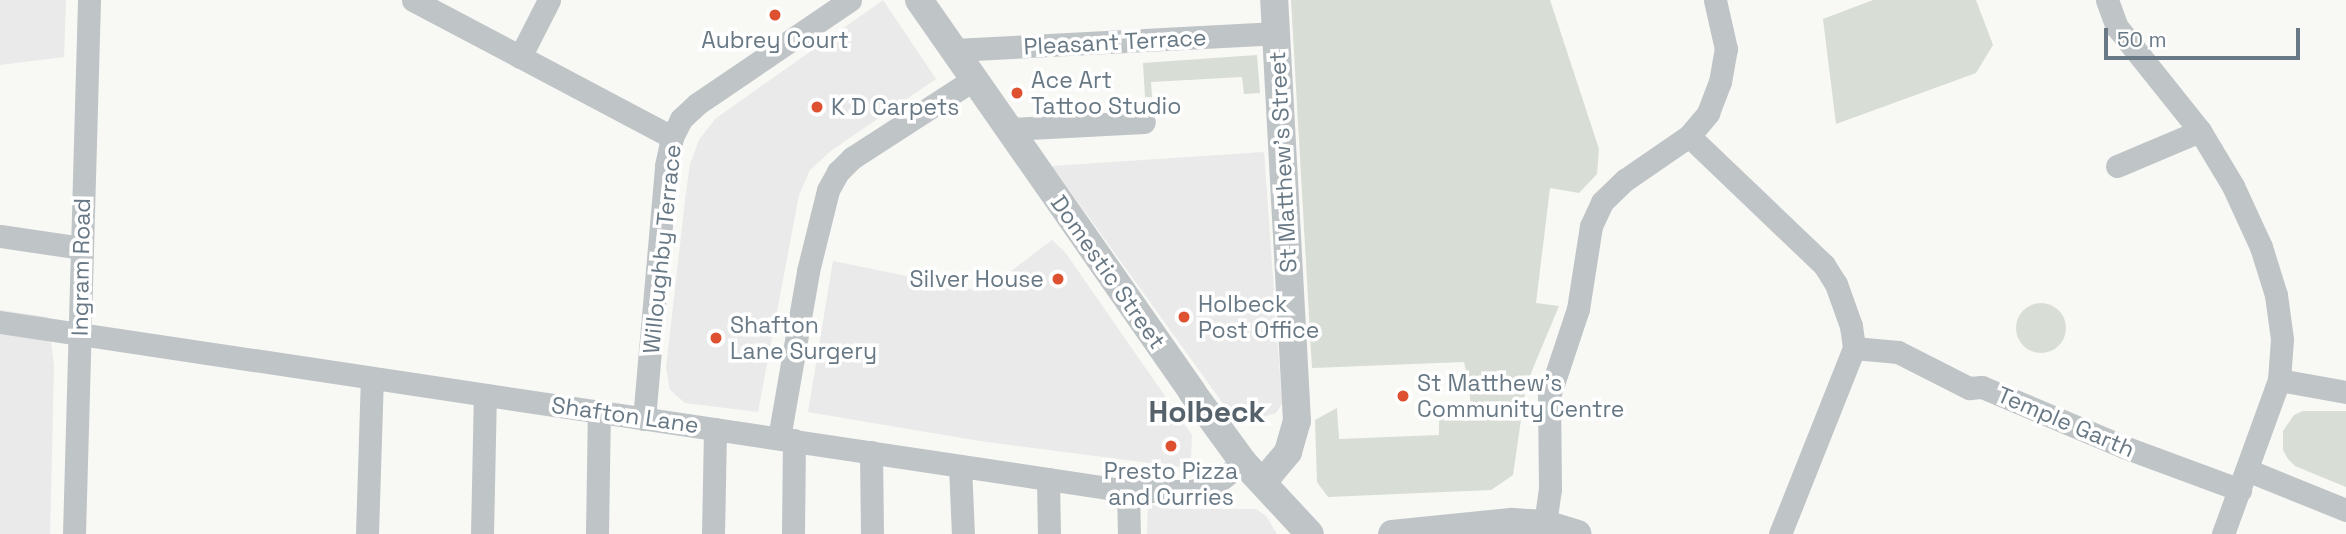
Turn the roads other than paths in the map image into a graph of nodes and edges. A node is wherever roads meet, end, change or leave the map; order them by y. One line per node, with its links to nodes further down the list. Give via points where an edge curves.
1 (89, 0): 20 (street, Ingram Road)
2 (414, 0): 11 (street)
3 (549, 0): 11 (street)
4 (850, 0): 17 (street, Willoughby Terrace, via 697,104 681,119)
5 (919, 0): 10 (street, Domestic Street)
6 (1274, 0): 9 (street, St Matthew's Street)
7 (1715, 0): 16 (street, via 1726,49 1720,82 1708,113)
8 (2107, 0): 15 (street, via 2117,27)
9 (1275, 33): 10 (street, Pleasant Terrace); 34 (street, St Matthew's Street, via 1297,421 1288,453)
10 (954, 50): 12 (street, Domestic Street)
11 (520, 57): 17 (street)
12 (974, 79): 14 (street, Domestic Street); 31 (street, via 852,158 833,181 808,271)
13 (1144, 122): 14 (street)
14 (1010, 129): 34 (street, Domestic Street, via 1116,286)
15 (2200, 131): 18 (street); 25 (street, via 2262,247 2282,339)
16 (1689, 136): 23 (street, via 1824,265 1845,305); 39 (street, via 1625,180 1602,202 1591,226 1578,309 1549,396 1550,489)
17 (672, 137): 29 (street, Willoughby Terrace)
18 (2117, 166)
19 (0, 236): 20 (street)
20 (81, 248): 22 (street, Ingram Road)
21 (0, 322): 22 (street, Shafton Lane)
22 (80, 333): 24 (street, Shafton Lane); 40 (street, Ingram Road)
23 (1854, 348): 36 (street, Temple Garth, via 1898,352 1969,388 1982,387 2124,447); 53 (street)
24 (372, 378): 27 (street, Shafton Lane); 41 (street)
25 (2279, 380): 26 (street); 36 (street)
26 (2346, 392)
27 (485, 395): 28 (street, Shafton Lane); 42 (street)
28 (599, 412): 29 (street, Shafton Lane); 43 (street)
29 (644, 419): 30 (street, Shafton Lane)
30 (715, 429): 31 (street, Shafton Lane); 44 (street)
31 (786, 439): 32 (street, Shafton Lane); 45 (street)
32 (872, 452): 33 (street, Shafton Lane); 46 (street)
33 (960, 466): 35 (street, Shafton Lane); 47 (street)
34 (1253, 472): 37 (street, Shafton Lane, via 1192,491); 50 (street, Domestic Street)
35 (1048, 479): 37 (street, Shafton Lane); 48 (street)
36 (2243, 480): 38 (street, Temple Garth); 54 (street)
37 (1128, 491): 49 (street)
38 (2346, 510)
39 (1545, 524): 51 (street, via 1511,522); 52 (street)
40 (74, 534)
41 (367, 534)
42 (482, 534)
43 (597, 534)
44 (713, 534)
45 (793, 534)
46 (872, 534)
47 (963, 534)
48 (1049, 534)
49 (1129, 534)
50 (1310, 534)
51 (1392, 534)
52 (1577, 534)
53 (1780, 534)
54 (2223, 534)

